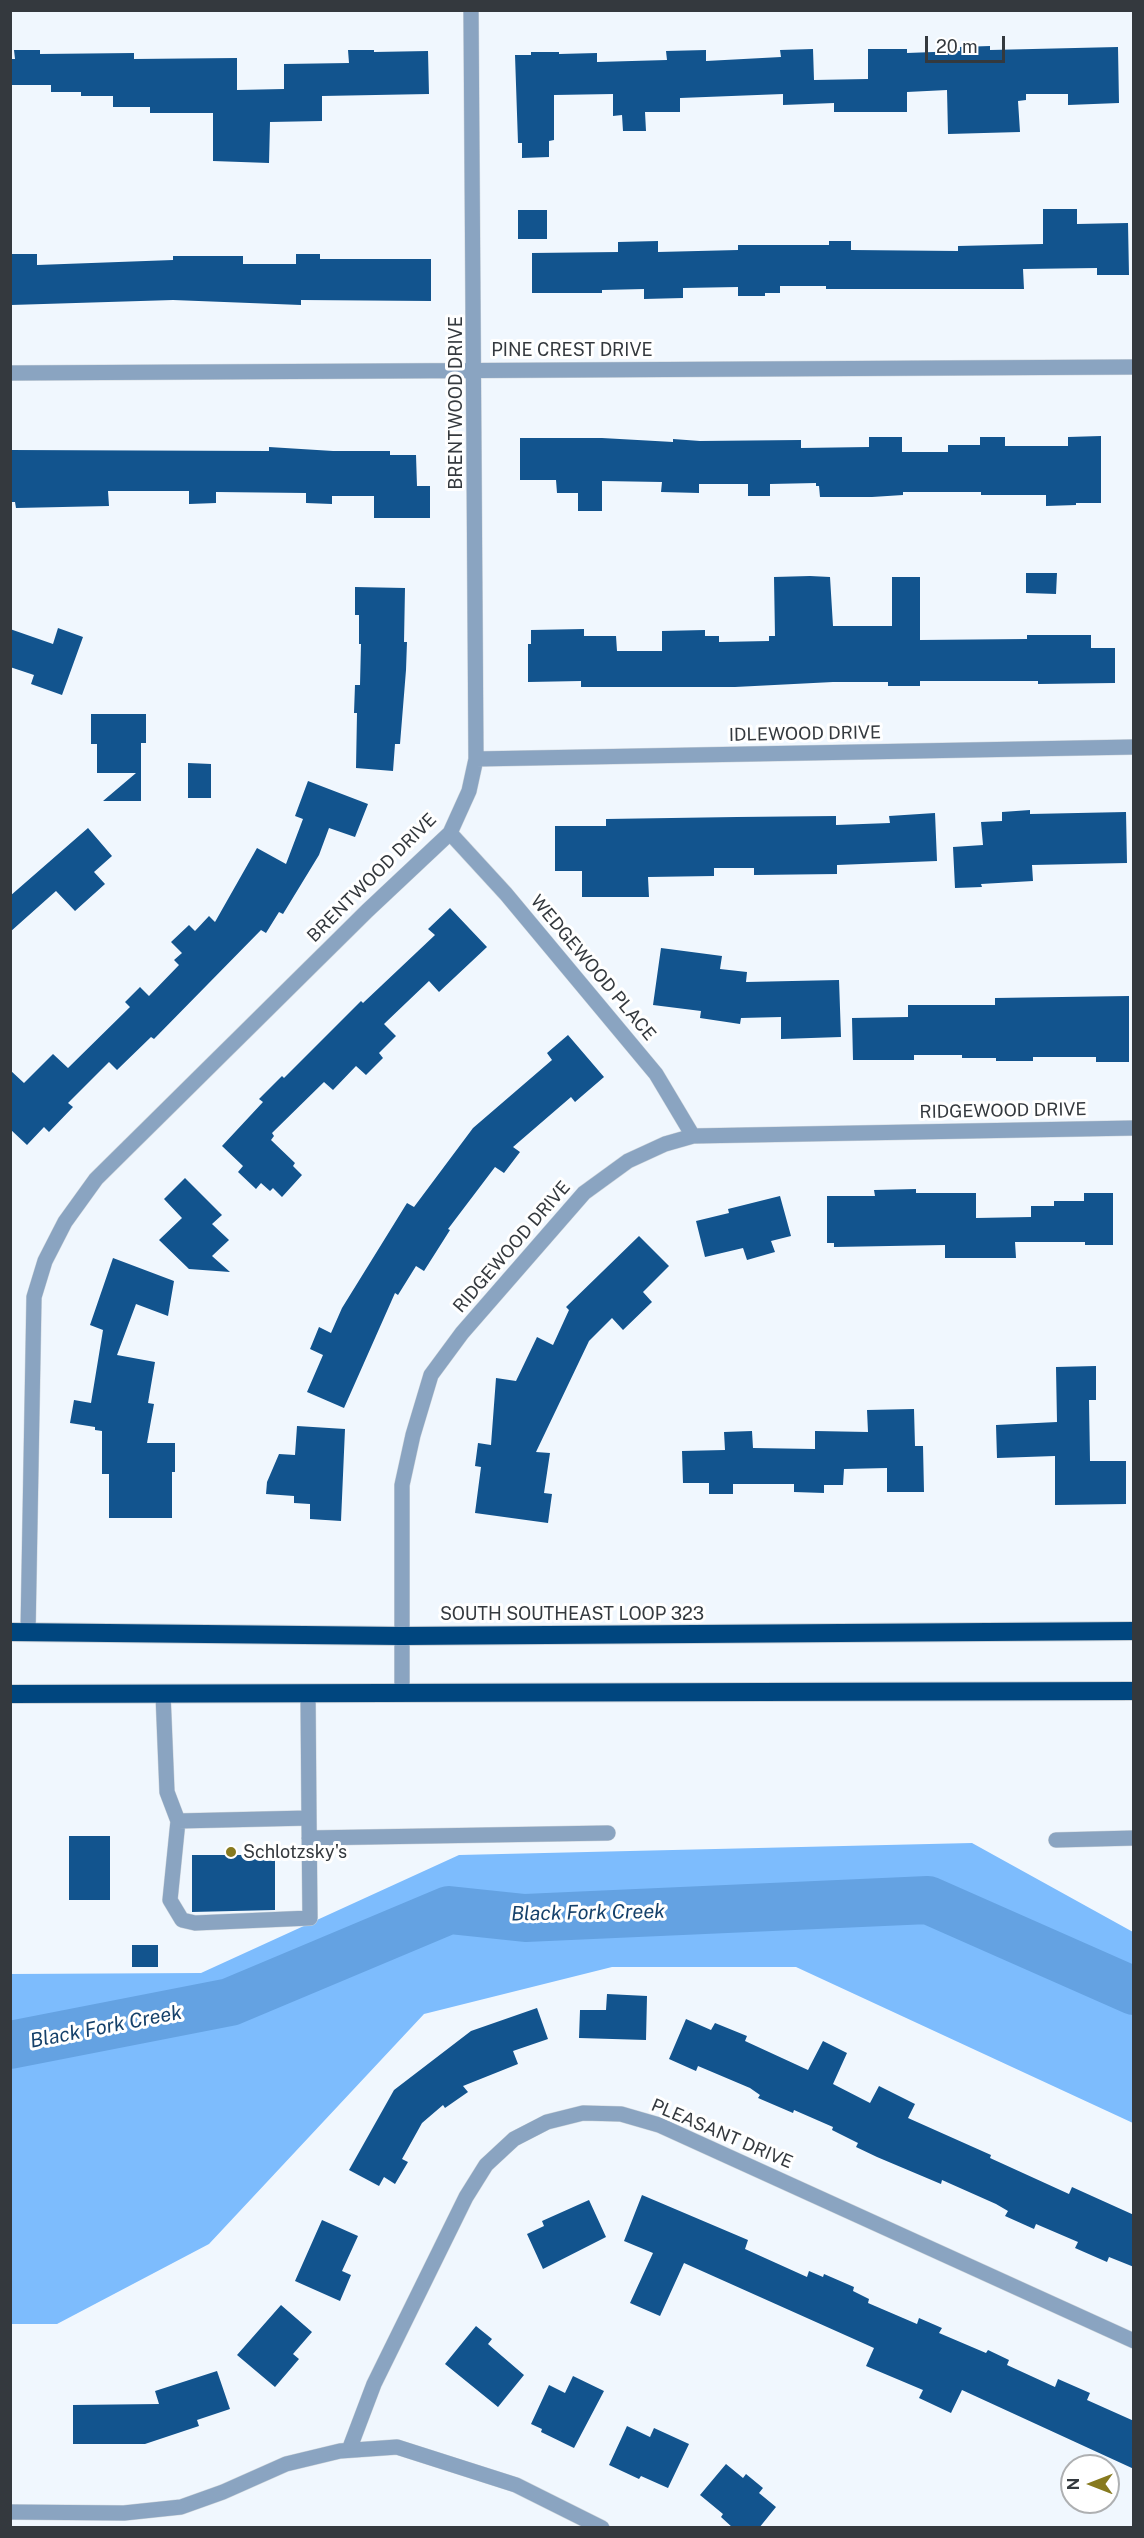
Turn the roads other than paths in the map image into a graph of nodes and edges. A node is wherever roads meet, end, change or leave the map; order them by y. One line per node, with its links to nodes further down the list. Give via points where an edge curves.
1 (471, 10): 3 (street, BRENTWOOD DRIVE)
2 (1134, 366): 3 (street, PINE CREST DRIVE)
3 (476, 370): 4 (street, PINE CREST DRIVE); 6 (street, BRENTWOOD DRIVE)
4 (10, 373)
5 (1134, 747): 6 (street, IDLEWOOD DRIVE)
6 (477, 759): 7 (street, BRENTWOOD DRIVE, via 469,791)
7 (450, 833): 9 (street, WEDGEWOOD PLACE, via 656,1074); 11 (street, BRENTWOOD DRIVE, via 96,1179 65,1222 45,1261 34,1298)
8 (1134, 1128): 9 (street, RIDGEWOOD DRIVE)
9 (693, 1136): 12 (street, RIDGEWOOD DRIVE, via 628,1161 584,1193 462,1334 431,1376 402,1485)
10 (1134, 1631): 12 (highway, SOUTH SOUTHEAST LOOP 323)
11 (19, 1632): 12 (highway, SOUTH SOUTHEAST LOOP 323)
12 (400, 1636): 16 (street, RIDGEWOOD DRIVE)
13 (1134, 1691): 16 (highway)
14 (163, 1694): 15 (highway); 17 (highway); 19 (street, via 167,1792)
15 (308, 1694): 16 (highway); 18 (street)
16 (402, 1694)
17 (10, 1695)
18 (309, 1818): 19 (street); 21 (street)
19 (178, 1821): 21 (street, via 170,1900 182,1920 195,1923 310,1918)
20 (608, 1833): 21 (street)
21 (309, 1838)
22 (1134, 1838): 23 (street)
23 (1056, 1840)
24 (1134, 2341): 25 (street, PLEASANT DRIVE, via 659,2125 621,2114 583,2113 547,2122 514,2139 486,2165 466,2197 380,2373)
25 (349, 2450): 26 (street, via 286,2464 181,2507 124,2513); 27 (street, via 397,2447 516,2484)
26 (10, 2512)
27 (602, 2528)

